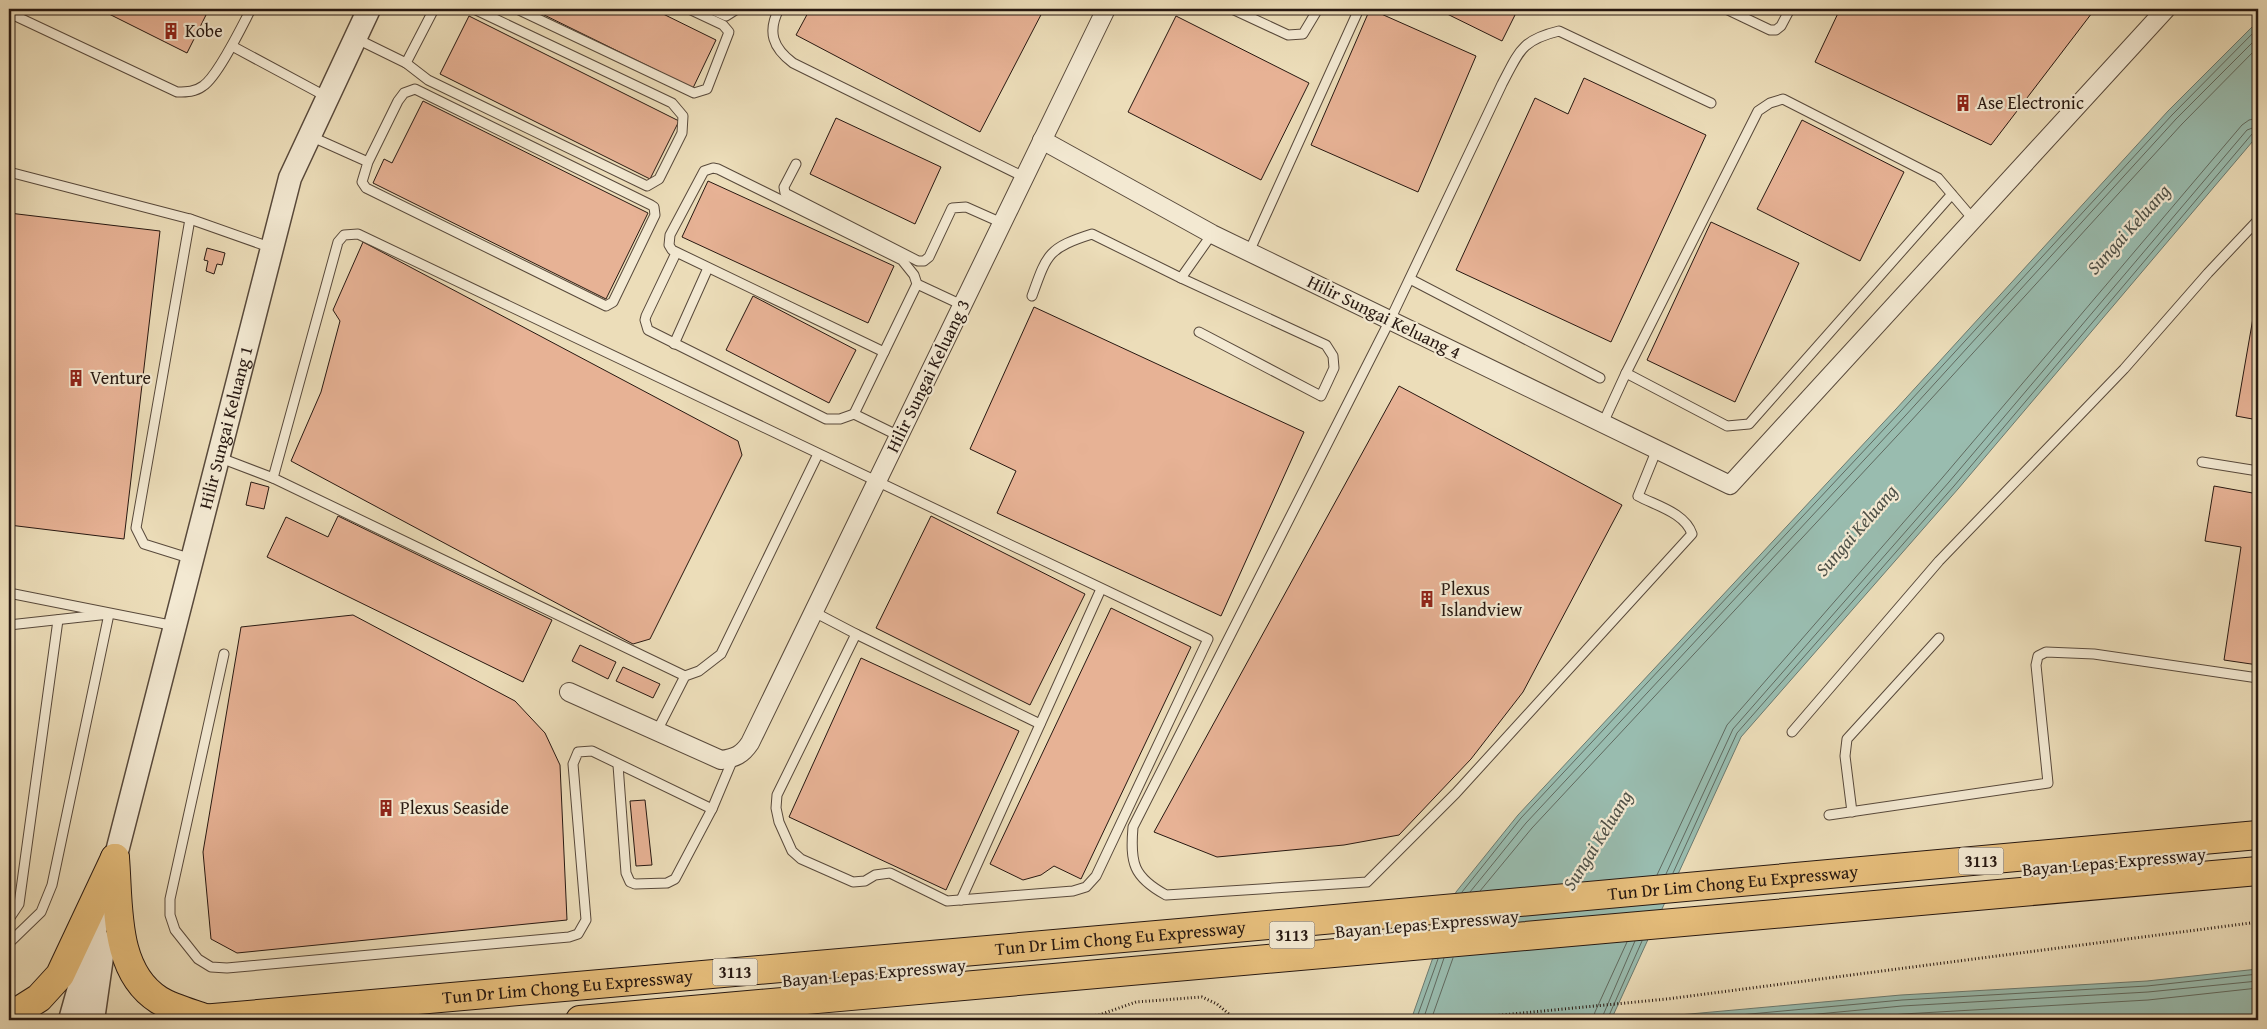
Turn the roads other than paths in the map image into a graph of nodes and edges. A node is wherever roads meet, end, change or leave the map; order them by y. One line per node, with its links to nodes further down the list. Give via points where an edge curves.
1 (251, 9): 19 (lane)
2 (369, 9): 18 (street, Hilir Sungai Keluang 1)
3 (434, 9): 20 (lane)
4 (474, 9): 20 (lane, via 672,104 683,116 682,133 659,179 647,186 428,80)
5 (517, 9): 6 (lane, via 698,93 707,89 729,32 723,25)
6 (689, 9)
7 (710, 9): 8 (lane, via 726,16)
8 (736, 9)
9 (779, 9): 28 (lane, via 772,38 776,47 793,63)
10 (1106, 9): 24 (street, Hilir Sungai Keluang 3)
11 (1232, 9): 12 (lane, via 1296,36 1302,34)
12 (1318, 9)
13 (1359, 9): 37 (lane)
14 (1726, 9): 15 (lane, via 1776,30)
15 (1790, 9)
16 (2166, 9): 30 (street)
17 (9, 13): 19 (lane, via 177,92 191,92 205,85)
18 (355, 38): 20 (lane); 21 (street, Hilir Sungai Keluang 1)
19 (232, 46): 21 (lane)
20 (406, 63)
21 (327, 97): 23 (street, Hilir Sungai Keluang 1)
22 (1711, 103): 40 (lane, via 1559,31 1537,36 1521,50 1502,84)
23 (310, 136): 25 (lane); 35 (street, Hilir Sungai Keluang 1, via 290,178)
24 (1042, 140): 28 (street, Hilir Sungai Keluang 3); 34 (street, Hilir Sungai Keluang 4)
25 (368, 162): 25 (lane, via 398,101 404,93 415,90 651,205 654,215 613,302 606,306 366,188 362,182)
26 (796, 164): 33 (lane, via 784,187 785,193 918,261 929,257 952,208 966,207)
27 (9, 172): 31 (lane)
28 (1024, 176): 33 (street, Hilir Sungai Keluang 3)
29 (1952, 194): 30 (lane); 48 (lane, via 1749,424 1727,426); 48 (lane, via 1938,178 1782,99 1770,103 1758,111)
30 (1973, 218): 53 (street, Hilir Sungai Keluang 4, via 1730,485)
31 (190, 219): 35 (lane); 60 (lane, via 136,528 144,544)
32 (2258, 220): 76 (lane, via 2124,369 1939,561)
33 (1002, 223): 43 (street, Hilir Sungai Keluang 3)
34 (1212, 234): 37 (street, Hilir Sungai Keluang 4); 39 (lane)
35 (272, 248): 55 (street, Hilir Sungai Keluang 1)
36 (676, 252): 38 (lane); 41 (lane, via 669,245 670,235 701,175 713,168 902,260); 46 (lane, via 645,320 648,330)
37 (1249, 252): 44 (street, Hilir Sungai Keluang 4)
38 (708, 268): 46 (lane); 47 (lane)
39 (1181, 278): 42 (lane, via 1092,234 1065,243 1044,260); 45 (lane, via 1326,345 1334,356 1334,368 1321,396)
40 (1410, 279): 44 (lane); 49 (lane)
41 (917, 284): 43 (lane); 47 (lane)
42 (1032, 296)
43 (962, 305): 52 (street, Hilir Sungai Keluang 3)
44 (1390, 320): 51 (street, Hilir Sungai Keluang 4); 53 (lane, via 1133,827 1131,851 1138,873 1148,885 1166,895 1367,882 1456,793 1692,534 1689,525 1681,518 1638,496)
45 (1199, 332)
46 (674, 344): 50 (lane, via 826,419)
47 (884, 352): 50 (lane)
48 (1626, 373): 51 (lane)
49 (1600, 378)
50 (854, 414): 52 (lane)
51 (1603, 423): 53 (street, Hilir Sungai Keluang 4)
52 (899, 436): 59 (street, Hilir Sungai Keluang 3)
53 (1657, 449)
54 (818, 454): 58 (lane, via 358,234 344,235 338,242); 59 (lane); 71 (lane, via 721,654 699,671)
55 (218, 456): 58 (lane); 60 (street, Hilir Sungai Keluang 1)
56 (2202, 462): 57 (lane)
57 (2258, 472)
58 (273, 478): 71 (lane)
59 (877, 482): 61 (lane); 63 (street, Hilir Sungai Keluang 3)
60 (192, 559): 67 (street, Hilir Sungai Keluang 1)
61 (1101, 589): 74 (lane); 87 (lane, via 1208,639 1096,876 1086,887)
62 (9, 593): 64 (lane)
63 (814, 612): 68 (lane); 77 (street, Hilir Sungai Keluang 3, via 750,743 744,753)
64 (109, 614): 65 (lane); 67 (lane); 89 (lane, via 52,885 41,912)
65 (58, 620): 66 (lane); 88 (lane, via 19,904)
66 (9, 625)
67 (175, 626): 84 (street, Hilir Sungai Keluang 1)
68 (856, 634): 74 (lane); 87 (lane, via 777,795 779,822 792,851 801,859 847,879 859,882 890,873 947,901)
69 (1939, 638): 80 (lane, via 1848,739 1845,756)
70 (224, 654): 78 (lane, via 170,899 170,915 175,930 198,959 212,967 578,934 586,920 574,757 585,750)
71 (685, 676): 75 (lane)
72 (2258, 678): 80 (lane, via 2094,654 2046,652 2038,656 2036,665 2048,783)
73 (569, 692): 75 (street)
74 (1040, 724): 87 (lane)
75 (657, 731): 77 (street, via 721,760)
76 (1792, 732)
77 (733, 759): 79 (lane)
78 (618, 765): 79 (lane); 79 (lane, via 626,873 630,882 667,883 675,879)
79 (712, 810)
80 (1852, 812): 81 (lane)
81 (1830, 815)
82 (2258, 835): 91 (highway, Tun Dr Lim Chong Eu Expressway / 3113)
83 (2258, 849): 94 (highway, Bayan Lepas Expressway / 3113)
84 (115, 858): 90 (highway, via 60,975 38,998); 91 (highway, via 121,933 129,964 158,1000); 92 (street, Hilir Sungai Keluang 1); 93 (street, Hilir Sungai Keluang 1)
85 (2258, 871): 95 (highway, Bayan Lepas Expressway / 3113)
86 (2258, 888): 96 (highway, 3113)
87 (961, 900)
88 (9, 918)
89 (9, 943)
90 (9, 1017)
91 (198, 1019)
92 (70, 1020)
93 (93, 1020)
94 (326, 1020)
95 (580, 1020)
96 (769, 1020)

